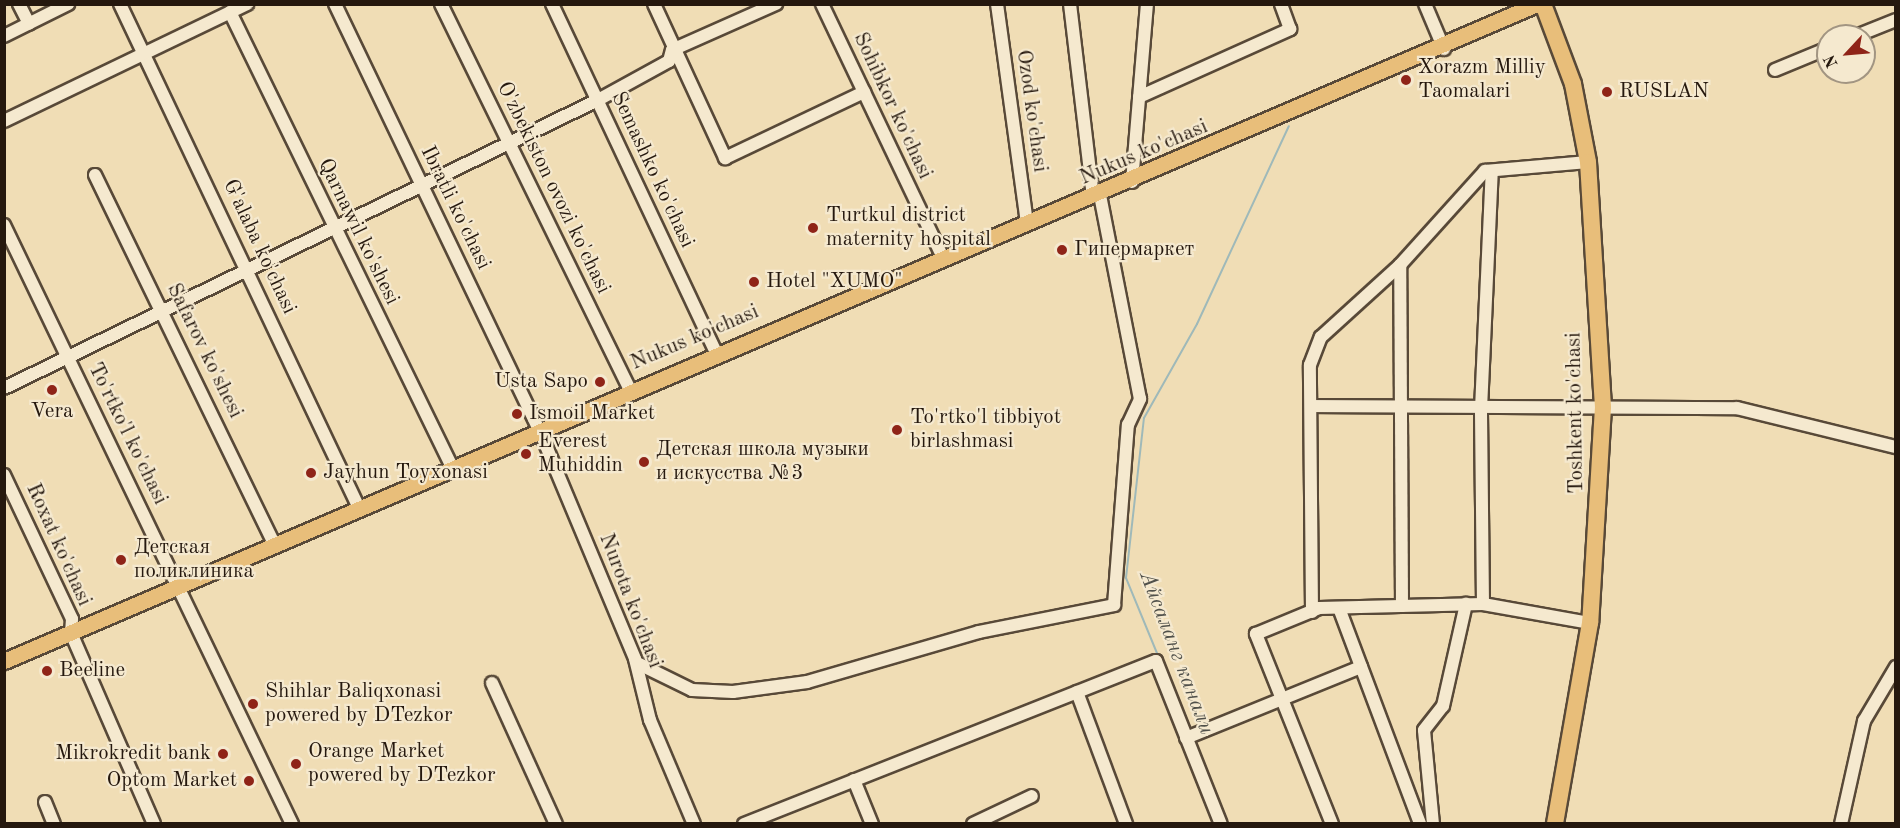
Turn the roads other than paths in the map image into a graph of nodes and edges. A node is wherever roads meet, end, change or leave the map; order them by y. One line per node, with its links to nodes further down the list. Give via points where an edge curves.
1 (19, 4): 20 (street)
2 (68, 4): 20 (street)
3 (120, 4): 26 (street, G'alaba ko'chasi)
4 (247, 4): 18 (street)
5 (335, 4): 37 (street, Ibratli ko'chasi)
6 (441, 4): 32 (street, O'zbekiston ovozi ko'chasi)
7 (552, 4): 30 (street, Semashko ko'chasi)
8 (654, 4): 24 (street)
9 (776, 4): 24 (street)
10 (822, 4): 28 (street, Sohibkor ko'chasi)
11 (997, 4): 39 (street, Ozod ko'chasi)
12 (1070, 4): 38 (street)
13 (1147, 4): 29 (street)
14 (1281, 4): 29 (street, via 1290,28)
15 (1425, 4): 23 (street)
16 (1537, 4): 23 (main road, Nukus ko'chasi)
17 (1543, 4): 33 (highway, Toshkent ko'chasi, via 1573,84)
18 (230, 12): 26 (street); 41 (street, Qarnawil ko'shesi)
19 (1896, 20): 21 (street)
20 (29, 24): 22 (street)
21 (1876, 28)
22 (4, 36)
23 (1444, 48): 36 (main road, Nukus ko'chasi)
24 (672, 50): 28 (street, via 725,158); 30 (street, via 669,61)
25 (1816, 53): 27 (street)
26 (144, 54): 31 (street); 44 (street, G'alaba ko'chasi)
27 (1775, 70)
28 (864, 93): 42 (street, Sohibkor ko'chasi)
29 (1139, 97): 36 (street)
30 (598, 100): 32 (street); 46 (street, Semashko ko'chasi)
31 (4, 121)
32 (509, 143): 37 (street); 49 (street, O'zbekiston ovozi ko'chasi)
33 (1588, 162): 34 (street); 51 (highway, Toshkent ko'chasi)
34 (1492, 171): 43 (street, via 1485,171); 52 (street)
35 (95, 175): 45 (street, Safarov ko'shesi)
36 (1132, 182): 38 (main road, Nukus ko'chasi)
37 (423, 185): 41 (street); 54 (street, Ibratli ko'chasi)
38 (1097, 196): 39 (main road, Nukus ko'chasi); 69 (street, via 1140,399 1128,425 1114,605 979,632 807,682 733,692 692,690)
39 (1027, 223): 42 (main road, Nukus ko'chasi)
40 (4, 225): 47 (street, To'rtko'l ko'chasi)
41 (334, 228): 44 (street); 56 (street, Qarnawil ko'shesi)
42 (942, 256): 46 (main road, Nukus ko'chasi)
43 (1400, 265): 50 (street, via 1322,337 1310,364); 53 (street)
44 (249, 269): 45 (street); 58 (street, G'alaba ko'chasi)
45 (164, 310): 47 (street); 59 (street, Safarov ko'shesi)
46 (716, 352): 49 (main road, Nukus ko'chasi)
47 (69, 358): 48 (street); 60 (street, To'rtko'l ko'chasi)
48 (4, 388)
49 (630, 389): 54 (main road, Nukus ko'chasi)
50 (1311, 406): 53 (street); 65 (street)
51 (1602, 407): 52 (street); 55 (street, via 1737,408); 66 (highway, Toshkent ko'chasi)
52 (1481, 409): 53 (street); 62 (street)
53 (1398, 410): 63 (street)
54 (539, 429): 56 (main road, Nukus ko'chasi); 69 (street, Nurota ko'chasi)
55 (1896, 447)
56 (452, 467): 58 (main road, Nukus ko'chasi)
57 (4, 475): 67 (street, Roxat ko'chasi, via 72,619)
58 (359, 508): 59 (main road, Nukus ko'chasi)
59 (275, 545): 60 (main road, Nukus ko'chasi)
60 (179, 586): 67 (main road, Nukus ko'chasi); 82 (street, To'rtko'l ko'chasi)
61 (1466, 604): 62 (street); 63 (street); 91 (street, via 1443,706 1424,730)
62 (1483, 604): 66 (street)
63 (1402, 606): 64 (street)
64 (1339, 608): 65 (street); 70 (street)
65 (1312, 612): 74 (street, via 1256,634)
66 (1590, 623): 92 (highway, Toshkent ko'chasi)
67 (71, 633): 68 (main road, Nukus ko'chasi); 81 (street, Roxat ko'chasi)
68 (4, 660)
69 (637, 663): 84 (street, Nurota ko'chasi, via 650,720)
70 (1361, 667): 74 (street); 90 (street)
71 (1896, 667): 93 (street, via 1864,721)
72 (492, 683): 83 (street)
73 (1077, 692): 75 (street, via 1156,661); 76 (street); 87 (street)
74 (1284, 699): 75 (street); 89 (street)
75 (1186, 738): 88 (street)
76 (854, 780): 85 (street); 86 (street)
77 (1032, 796): 79 (street)
78 (45, 802): 80 (street)
79 (978, 822)
80 (54, 824)
81 (154, 824)
82 (292, 824)
83 (556, 824)
84 (694, 824)
85 (744, 824)
86 (872, 824)
87 (1126, 824)
88 (1221, 824)
89 (1332, 824)
90 (1420, 824)
91 (1433, 824)
92 (1555, 824)
93 (1841, 824)

